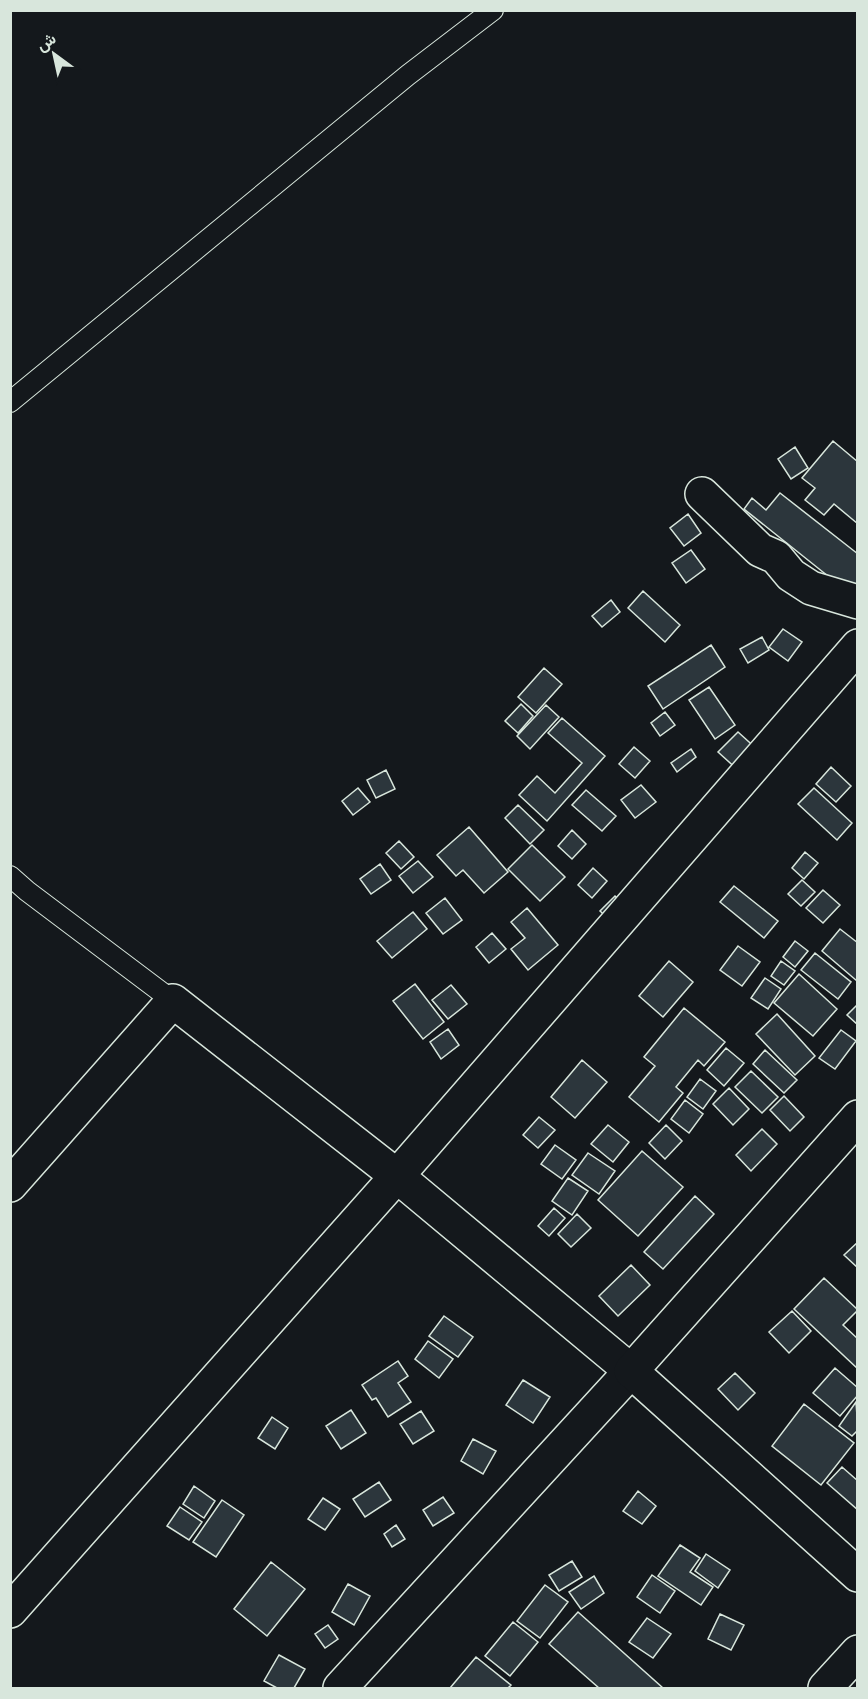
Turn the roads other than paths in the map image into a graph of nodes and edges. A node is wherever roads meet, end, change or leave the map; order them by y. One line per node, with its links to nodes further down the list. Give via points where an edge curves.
1 (493, 10): 2 (lane, via 408,75)
2 (10, 402)
3 (702, 494): 4 (street, via 760,550 776,557 791,575 811,588)
4 (858, 602)
5 (858, 646): 9 (street)
6 (10, 876): 7 (lane)
7 (174, 1001): 9 (street); 10 (street)
8 (858, 1117): 11 (street)
9 (397, 1176): 11 (street); 13 (street)
10 (10, 1185)
11 (631, 1371): 12 (street); 15 (street)
12 (858, 1575)
13 (10, 1611)
14 (858, 1652): 16 (street)
15 (340, 1689)
16 (825, 1689)

